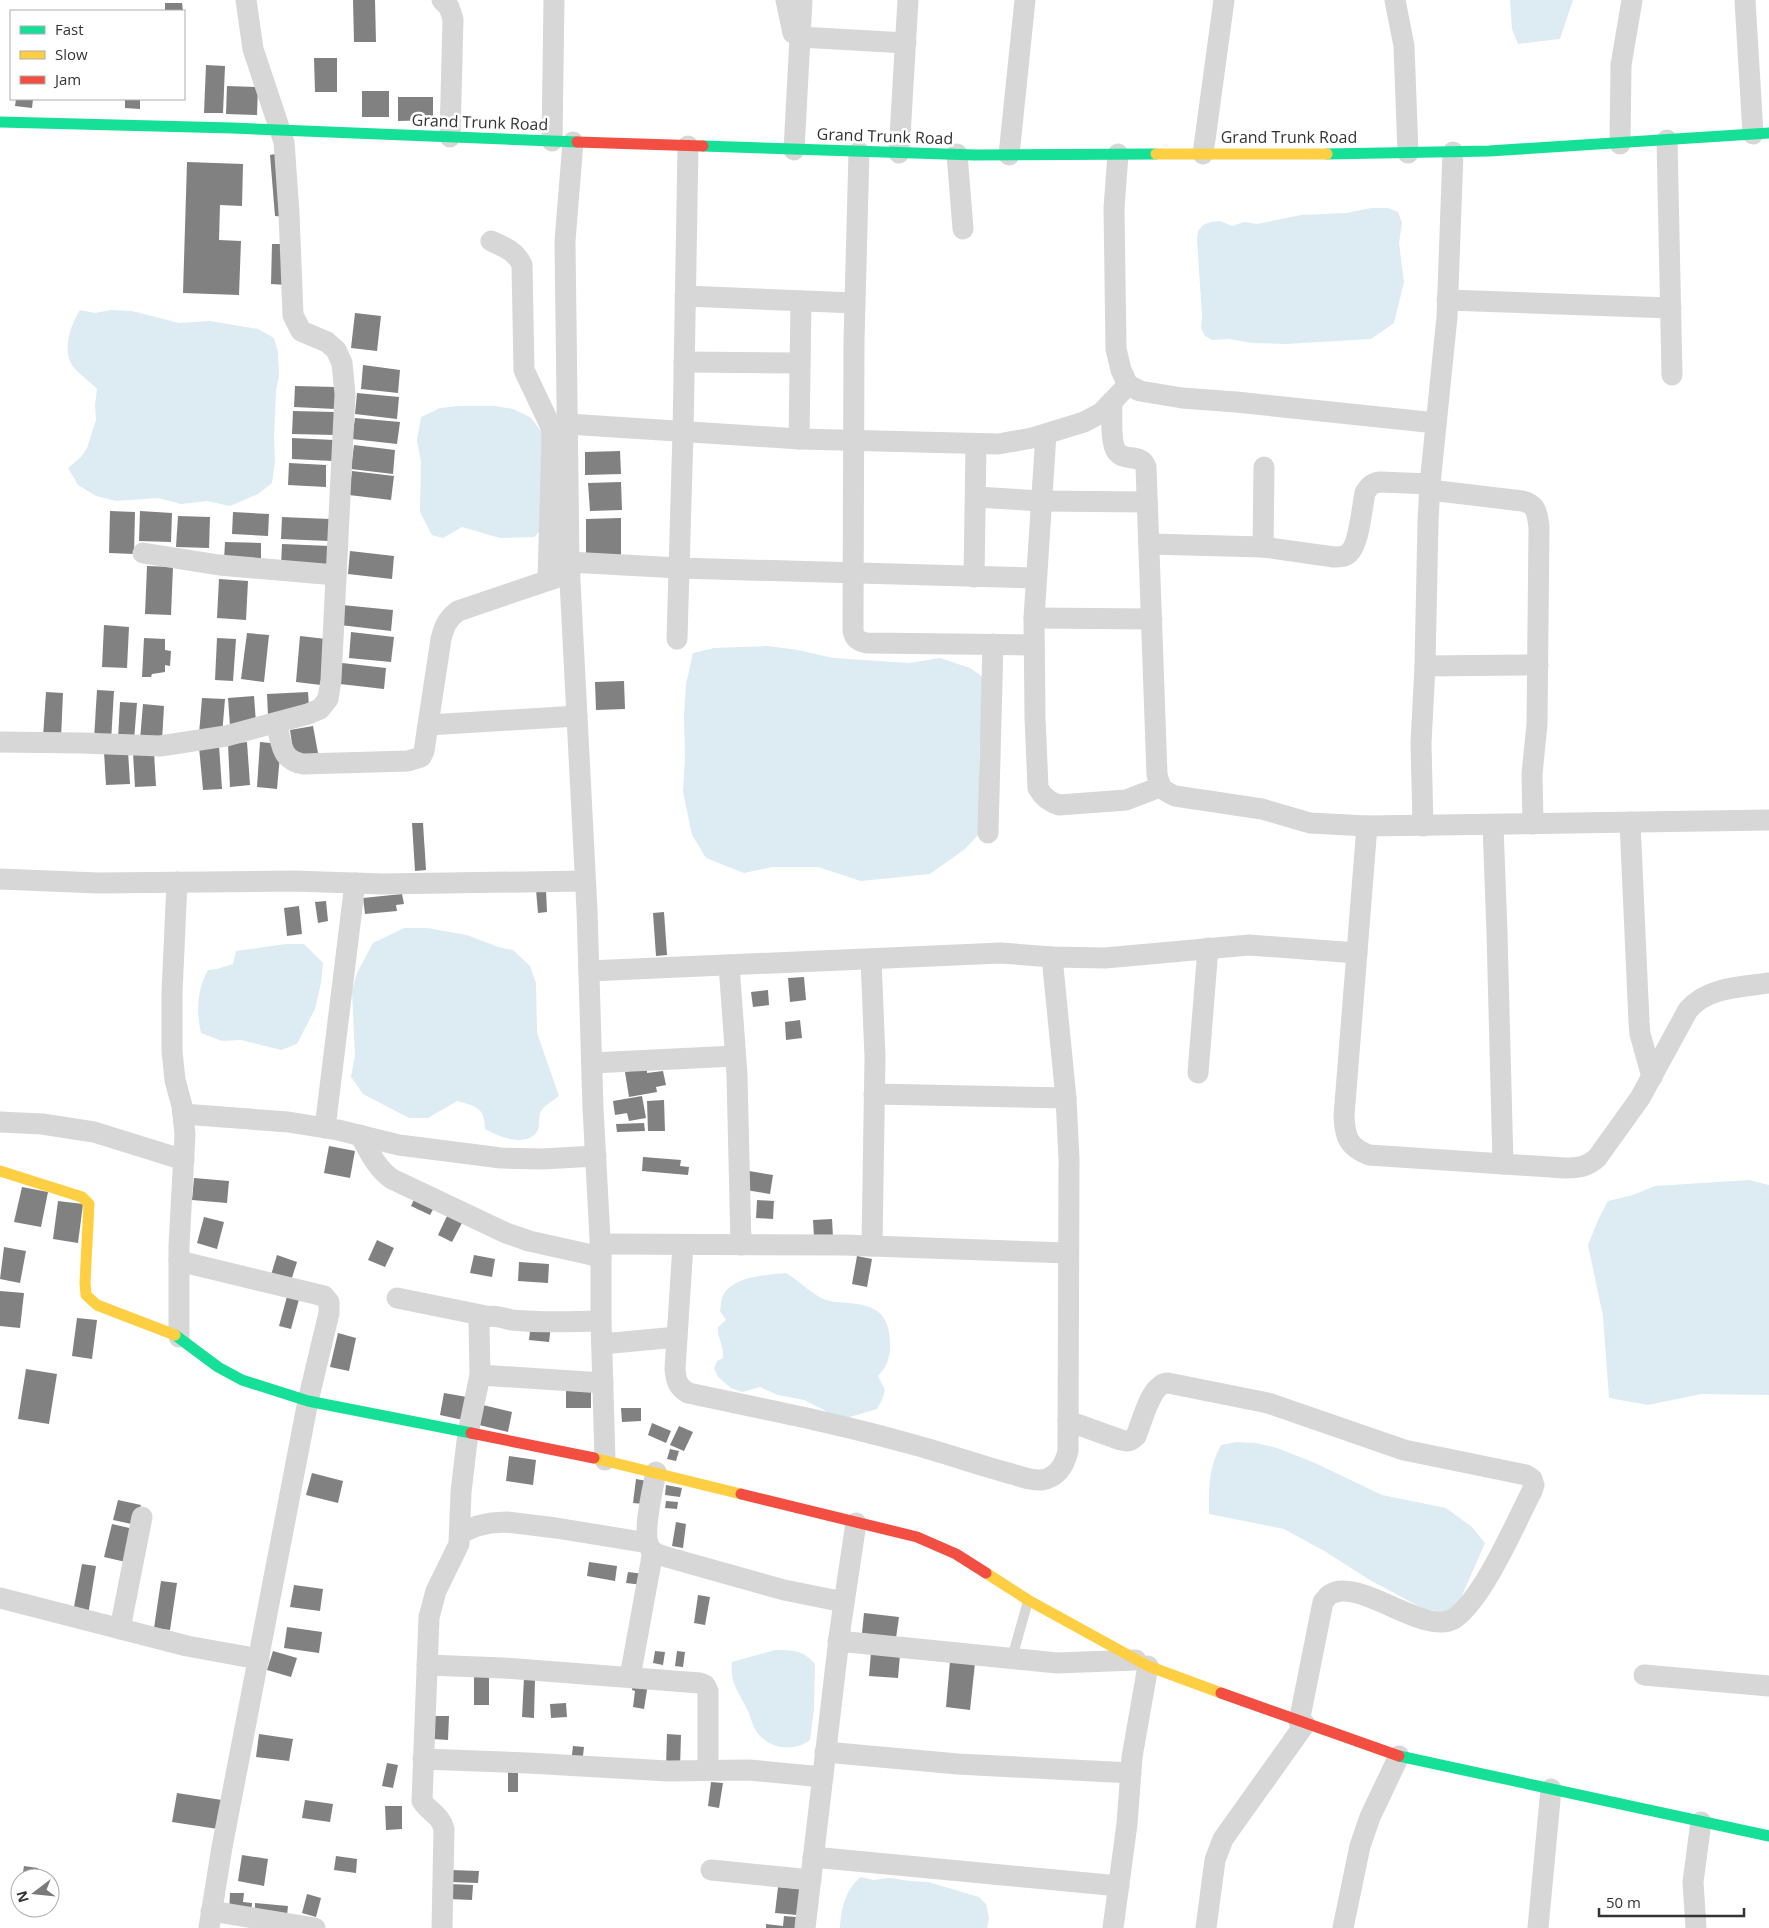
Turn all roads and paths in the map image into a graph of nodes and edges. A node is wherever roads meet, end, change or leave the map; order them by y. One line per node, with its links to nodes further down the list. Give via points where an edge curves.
1 (246, 0): 16 (street, via 253,49)
2 (442, 0): 18 (street, via 453,18)
3 (554, 0): 20 (street)
4 (786, 0): 14 (street)
5 (802, 0): 12 (street)
6 (908, 0): 13 (street)
7 (1025, 0): 31 (street)
8 (1224, 0): 30 (street)
9 (1395, 0): 27 (street, via 1404,46)
10 (1632, 0): 21 (street, via 1621,65)
11 (1744, 0): 17 (street)
12 (800, 38): 13 (street); 14 (street)
13 (906, 43): 26 (street)
14 (799, 60): 23 (street)
15 (0, 122): 16 (street, Grand Trunk Road)
16 (281, 131): 18 (street, Grand Trunk Road); 62 (street, via 290,213 293,315 301,331 328,342 342,363 345,394)
17 (1761, 134): 19 (street, Grand Trunk Road)
18 (450, 137): 20 (street, Grand Trunk Road)
19 (1667, 140): 21 (street, Grand Trunk Road); 38 (street)
20 (563, 141): 22 (street, Grand Trunk Road); 45 (street)
21 (1620, 144): 25 (street, Grand Trunk Road)
22 (688, 146): 23 (street, Grand Trunk Road); 34 (street)
23 (794, 150): 24 (street, Grand Trunk Road)
24 (859, 152): 26 (street, Grand Trunk Road); 37 (street)
25 (1453, 152): 27 (street, Grand Trunk Road); 35 (street)
26 (899, 153): 28 (street, Grand Trunk Road)
27 (1408, 153): 30 (street, Grand Trunk Road)
28 (957, 154): 31 (street, Grand Trunk Road); 32 (street)
29 (1118, 154): 30 (street, Grand Trunk Road); 31 (street, Grand Trunk Road); 42 (street, via 1114,208 1116,349)
30 (1203, 154)
31 (1009, 155)
32 (963, 229)
33 (491, 241): 60 (street, via 513,252 522,265 524,370 551,427)
34 (685, 296): 36 (street); 39 (street)
35 (1448, 300): 38 (street); 44 (street)
36 (801, 301): 37 (street); 40 (street)
37 (855, 303): 49 (street)
38 (1671, 308): 41 (street)
39 (684, 362): 40 (street); 46 (street)
40 (800, 363): 48 (street)
41 (1672, 375)
42 (1128, 385): 43 (street); 44 (street, via 1140,391 1182,398)
43 (1112, 402): 47 (street, via 1101,413 1084,422); 55 (street, via 1115,449 1121,455 1144,461)
44 (1436, 423): 52 (street)
45 (568, 424): 46 (street); 60 (street)
46 (683, 433): 48 (street); 59 (street)
47 (1046, 434): 50 (street, via 1012,443); 54 (street)
48 (799, 439): 49 (street)
49 (854, 439): 50 (street); 61 (street)
50 (976, 444): 53 (street)
51 (1264, 467): 57 (street)
52 (1430, 487): 57 (street, via 1380,482 1368,486 1355,545 1344,556); 70 (street, via 1522,501 1535,508 1539,527); 71 (street)
53 (976, 497): 54 (street); 63 (street)
54 (1041, 501): 55 (street); 64 (street)
55 (1147, 502): 56 (street)
56 (1149, 544): 57 (street); 66 (street)
57 (1263, 547)
58 (142, 554): 62 (street, via 219,565)
59 (679, 568): 60 (street); 61 (street); 67 (street)
60 (560, 574): 72 (street); 74 (street, via 458,611 450,617 441,640)
61 (854, 574): 63 (street); 68 (street, via 853,631 858,641)
62 (336, 575): 73 (street, via 328,699 320,709)
63 (974, 577): 64 (street)
64 (1036, 578): 65 (street)
65 (1034, 618): 66 (street); 69 (street)
66 (1152, 619): 76 (street)
67 (677, 639)
68 (993, 644): 69 (street); 83 (street)
69 (1034, 644): 76 (street, via 1036,773 1042,795 1059,805 1110,802 1136,798)
70 (1538, 665): 71 (street); 79 (street, via 1532,774)
71 (1425, 666): 82 (street, via 1420,758)
72 (577, 716): 74 (street); 85 (street)
73 (276, 723): 74 (street, via 285,754 303,764 416,760 424,752); 75 (street, via 234,734 160,746)
74 (428, 725)
75 (0, 742)
76 (1160, 787): 81 (street, via 1175,796 1262,809 1310,823)
77 (1769, 820): 78 (street)
78 (1630, 822): 79 (street); 98 (street, via 1638,1022)
79 (1533, 824): 80 (street)
80 (1492, 825): 82 (street); 107 (street)
81 (1367, 826): 82 (street); 89 (street)
82 (1422, 826)
83 (988, 834)
84 (0, 879): 86 (street)
85 (585, 881): 87 (street); 93 (street)
86 (177, 882): 87 (street); 101 (street, via 172,1051)
87 (355, 883): 103 (street)
88 (1208, 948): 89 (street, via 1248,945); 90 (street, via 1105,958); 97 (street)
89 (1357, 953): 107 (street, via 1344,1116 1347,1138 1359,1151 1369,1155)
90 (1052, 957): 91 (street, via 1001,953); 100 (street)
91 (871, 959): 92 (street); 99 (street)
92 (729, 965): 93 (street); 95 (street)
93 (589, 971): 96 (street)
94 (1769, 983): 98 (street, via 1706,995 1695,1001)
95 (736, 1056): 96 (street); 110 (street)
96 (592, 1063): 105 (street)
97 (1198, 1073)
98 (1652, 1076): 107 (street, via 1640,1098 1589,1165 1564,1168)
99 (874, 1094): 100 (street); 111 (street)
100 (1066, 1098): 113 (street)
101 (183, 1114): 103 (street); 106 (street)
102 (0, 1122): 106 (street, via 94,1132)
103 (325, 1128): 104 (street)
104 (360, 1135): 105 (street, via 399,1145 501,1158); 112 (street, via 376,1164 392,1179 529,1241)
105 (596, 1156): 112 (street)
106 (184, 1160): 114 (street)
107 (1503, 1164)
108 (0, 1171): 118 (street, via 82,1197 89,1204 86,1296 97,1305)
109 (683, 1245): 110 (street); 112 (street); 119 (street)
110 (741, 1245): 111 (street)
111 (872, 1246): 113 (street)
112 (601, 1251): 117 (street)
113 (1068, 1253): 124 (street)
114 (179, 1260): 118 (street); 123 (street, via 324,1296 329,1302 329,1313)
115 (397, 1298): 116 (street)
116 (486, 1316): 117 (street, via 550,1322); 121 (street, via 479,1324)
117 (601, 1321): 120 (street)
118 (179, 1336): 123 (street, via 218,1367 242,1380)
119 (677, 1337): 120 (street); 124 (street, via 676,1380 680,1389 688,1394 822,1421 1033,1480 1051,1477 1065,1462)
120 (602, 1344): 122 (street)
121 (480, 1375): 122 (street); 125 (street)
122 (603, 1383): 126 (street)
123 (308, 1401): 125 (street); 138 (street)
124 (1068, 1421): 144 (street, via 1127,1442 1136,1436 1158,1386 1168,1383 1251,1399 1404,1450 1532,1478 1532,1491 1493,1567 1479,1590 1452,1620 1426,1619 1358,1593 1331,1593 1323,1602)
125 (468, 1433): 126 (street); 130 (street, via 461,1492)
126 (605, 1460): 127 (street)
127 (656, 1472): 129 (street); 131 (street, via 646,1530)
128 (142, 1517): 135 (street)
129 (856, 1523): 133 (street, via 917,1536 956,1554); 134 (street)
130 (461, 1534): 131 (street, via 491,1523 507,1522 556,1528); 140 (street, via 460,1544 432,1604)
131 (650, 1547): 134 (street, via 664,1556 784,1590); 142 (street)
132 (0, 1598): 135 (street)
133 (1028, 1600): 137 (lane); 139 (street)
134 (844, 1602): 136 (street)
135 (120, 1628): 138 (street, via 187,1646)
136 (838, 1641): 137 (street); 145 (street)
137 (1012, 1658): 139 (street, via 1057,1663)
138 (259, 1659): 158 (street)
139 (1142, 1663): 144 (street); 149 (street)
140 (427, 1665): 142 (street); 147 (street)
141 (1644, 1675): 143 (street)
142 (630, 1677): 148 (street, via 688,1681 705,1686 708,1691)
143 (1769, 1686)
144 (1302, 1723): 146 (street); 163 (street, via 1223,1839 1215,1860)
145 (825, 1752): 149 (street, via 958,1764); 150 (street)
146 (1399, 1756): 151 (street); 164 (street, via 1360,1846)
147 (423, 1760): 148 (street); 160 (street, via 422,1801 441,1819 444,1829)
148 (708, 1770): 150 (street, via 750,1770)
149 (1131, 1773): 157 (street)
150 (823, 1777): 154 (street)
151 (1551, 1789): 152 (street); 165 (street)
152 (1701, 1822): 153 (street); 166 (street, via 1693,1882)
153 (1769, 1836)
154 (813, 1857): 156 (street); 157 (street)
155 (711, 1870): 156 (street)
156 (811, 1880): 161 (street)
157 (1119, 1886): 162 (street)
158 (210, 1920): 159 (street)
159 (315, 1928)
160 (442, 1928)
161 (805, 1928)
162 (1113, 1928)
163 (1206, 1928)
164 (1343, 1928)
165 (1538, 1928)
166 (1696, 1928)

